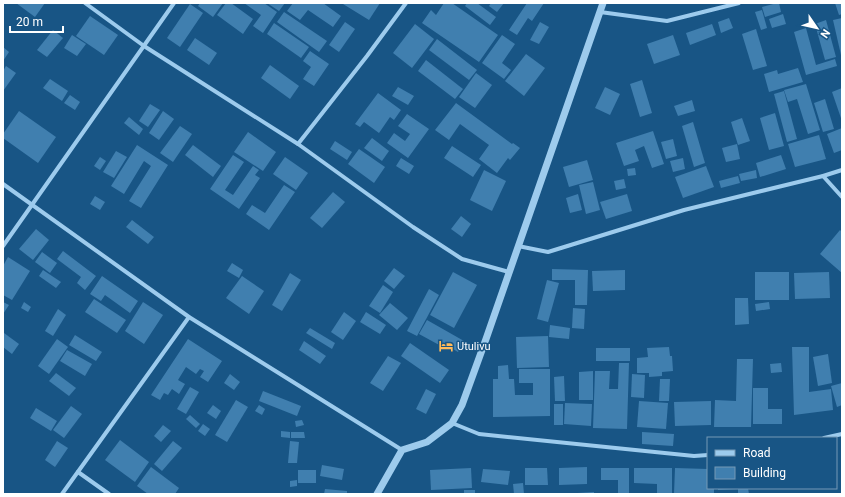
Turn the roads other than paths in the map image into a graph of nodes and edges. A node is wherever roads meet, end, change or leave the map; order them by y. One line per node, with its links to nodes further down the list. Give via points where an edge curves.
1 (85, 3): 7 (street)
2 (174, 3): 7 (street)
3 (406, 3): 8 (street)
4 (603, 3): 6 (street)
5 (739, 3): 6 (street, via 667,21)
6 (600, 12): 15 (street)
7 (144, 46): 8 (street); 13 (street)
8 (298, 144): 16 (street, via 462,259)
9 (842, 170): 10 (street)
10 (822, 176): 12 (street); 15 (street, via 684,210 548,252)
11 (3, 184): 13 (street)
12 (842, 197)
13 (32, 205): 14 (street); 17 (street)
14 (3, 246)
15 (518, 246): 16 (street)
16 (509, 272): 18 (street, via 462,405)
17 (189, 317): 21 (street); 23 (street)
18 (452, 423): 21 (street, via 427,442); 22 (street, via 478,434 694,456)
19 (842, 434): 20 (street)
20 (828, 437)
21 (402, 450): 26 (street)
22 (707, 454)
23 (78, 472): 24 (street); 25 (street)
24 (62, 494)
25 (110, 494)
26 (377, 494)

